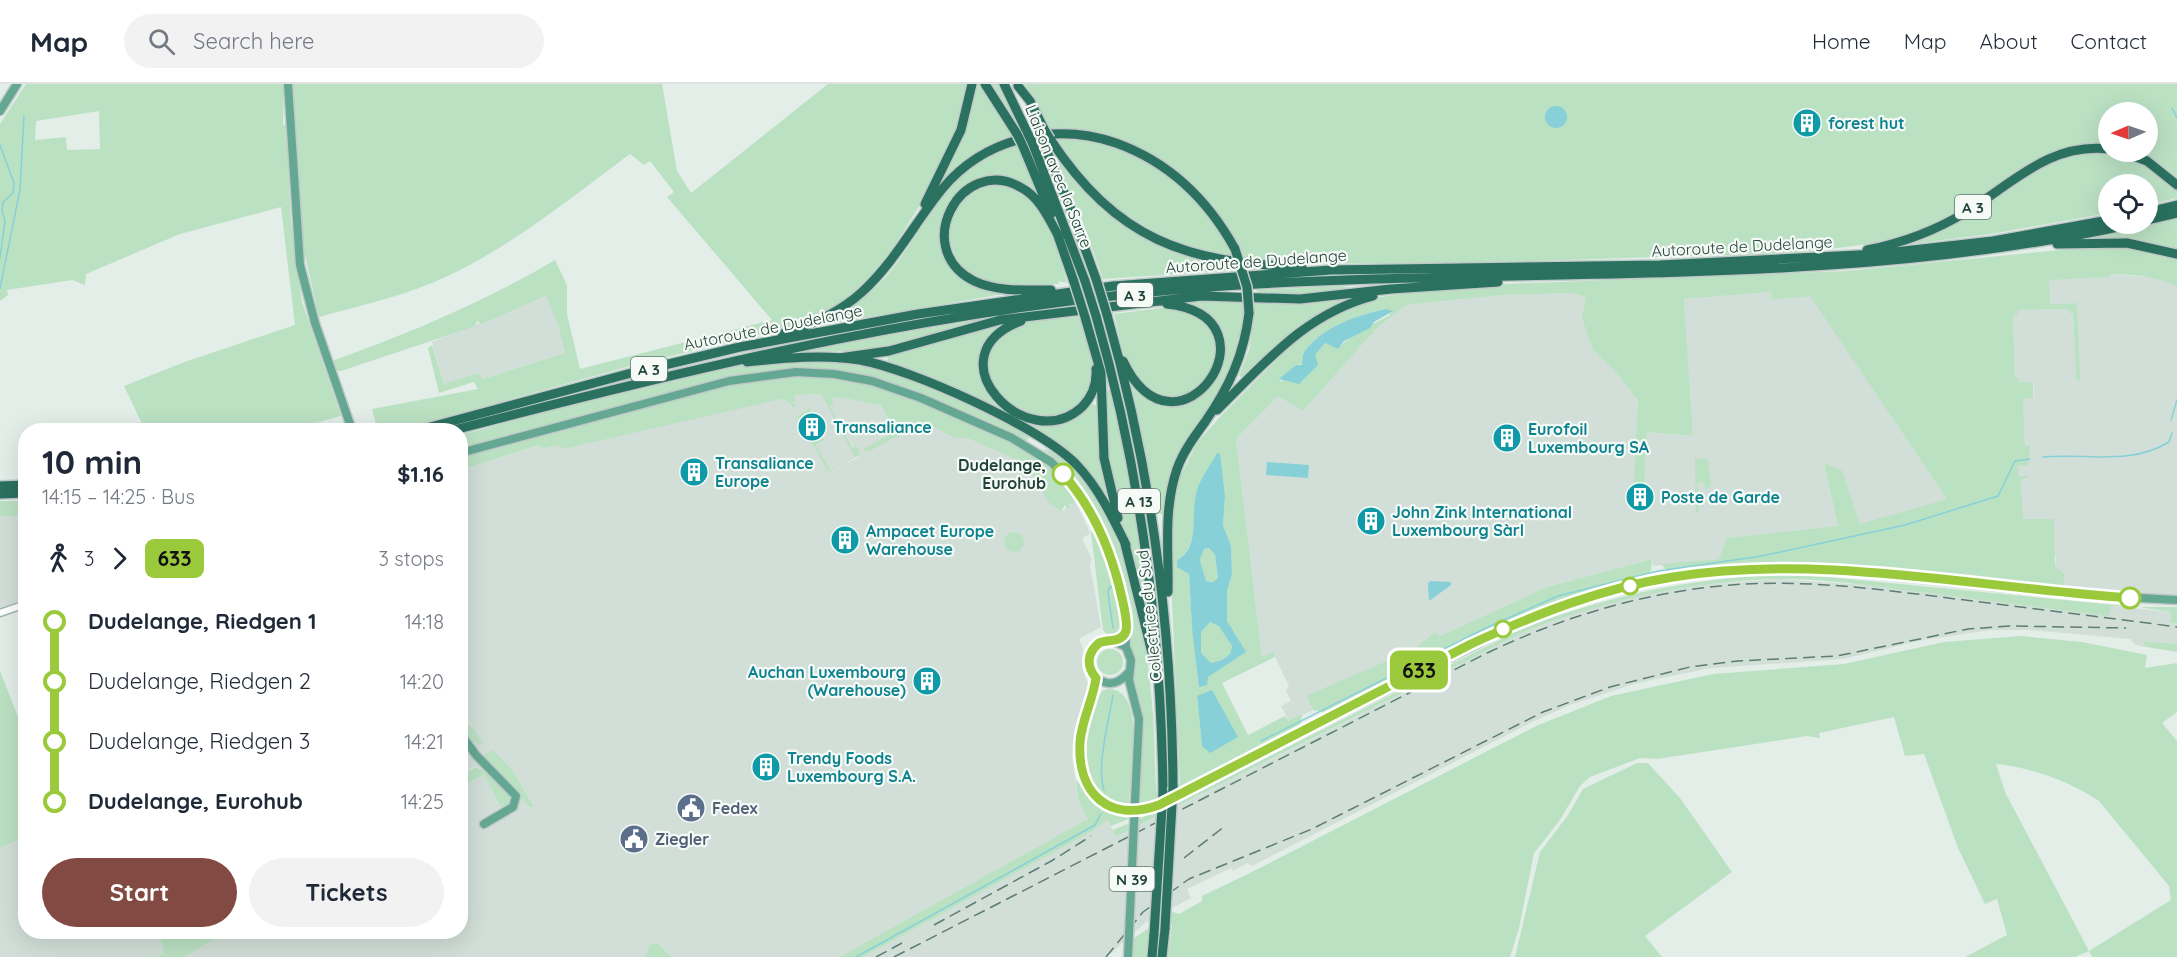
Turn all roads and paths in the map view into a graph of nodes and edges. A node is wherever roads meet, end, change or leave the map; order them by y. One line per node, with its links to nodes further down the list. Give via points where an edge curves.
1 (17, 84): 7 (main road)
2 (288, 84): 37 (main road, via 300,265 315,323)
3 (972, 84): 18 (highway, A 3, via 961,130)
4 (985, 84): 9 (highway, A 13, bridge, via 1017,134)
5 (1004, 84): 8 (highway, Liaison avec la Sarre / A 13)
6 (1017, 85): 8 (highway, Liaison avec la Sarre / A 13)
7 (0, 111)
8 (1036, 130): 9 (highway, Liaison avec la Sarre / A 13, bridge); 9 (highway, A 3, bridge)
9 (1036, 141): 20 (highway, A 13); 24 (highway, A 3, via 1104,205 1165,243 1213,260); 26 (highway, Liaison avec la Sarre / A 13, via 1070,207); 27 (highway, Liaison avec la Sarre / A 13)
10 (2098, 149): 23 (highway, A 3, via 2082,148 2045,159 1965,213 1934,229 1904,241)
11 (2148, 162): 12 (highway)
12 (2177, 185)
13 (2177, 205): 14 (highway)
14 (2158, 210)
15 (2177, 213): 16 (highway)
16 (2158, 218)
17 (2098, 222): 23 (highway, Autoroute de Dudelange / A 3, via 1952,246)
18 (914, 228): 33 (highway, A 3, via 887,266 849,303 806,326); 39 (highway, A 3, bridge, via 954,176 975,159 1030,136 1076,134 1124,146 1151,159 1179,178 1213,213 1235,249 1246,286 1249,313 1240,361)
19 (2098, 231): 21 (highway, Autoroute de Dudelange / A 3)
20 (1059, 237): 28 (highway, A 3, via 1034,196 1007,182 984,182 970,188 952,204 944,226 946,247 953,263 981,284 1032,290); 34 (highway, A 13, bridge)
21 (2027, 245): 22 (highway, A 3, via 2110,242); 25 (highway, Autoroute de Dudelange / A 3, via 1878,263)
22 (2177, 254)
23 (1831, 256): 24 (highway, Autoroute de Dudelange / A 3, via 1660,265)
24 (1331, 270): 28 (highway, Autoroute de Dudelange / A 3)
25 (1562, 275): 29 (highway, A 3); 36 (highway, Autoroute de Dudelange / A 3, via 1387,277 1219,286 1013,308 894,327)
26 (1096, 279): 32 (highway, Collectrice du Sud / A 13, bridge)
27 (1084, 281): 57 (highway, Collectrice du Sud / A 13, bridge, via 1126,430 1141,510)
28 (1113, 286): 33 (highway, Autoroute de Dudelange / A 3, via 918,314)
29 (1419, 287): 30 (highway, A 3, via 1318,298 1221,296); 39 (highway, A 3, via 1357,300 1320,316 1276,352)
30 (1150, 303): 31 (highway, A 3); 32 (highway, A 3, via 1189,308 1208,320 1220,352 1210,382 1185,399 1163,400 1150,395 1131,378)
31 (1048, 314): 34 (highway, A 13, via 1010,325 987,346 984,373 1000,402 1034,419 1069,416 1091,396); 35 (highway, A 3, via 1000,320 890,351)
32 (1115, 343): 51 (highway, Collectrice du Sud / A 13, via 1146,481)
33 (740, 347): 38 (highway, Autoroute de Dudelange / A 3)
34 (1095, 352): 46 (highway, A 13, via 1102,383 1106,476)
35 (839, 358): 36 (highway, A 3, via 796,356); 46 (highway, A 3, via 861,361 924,382 992,411 1055,446 1095,488)
36 (713, 365): 40 (highway, Autoroute de Dudelange / A 3)
37 (350, 423)
38 (445, 423)
39 (1203, 424): 51 (highway, A 3, via 1185,450 1172,488 1166,530)
40 (468, 426)
41 (468, 451): 50 (main road, via 754,376 811,373 872,381 1012,438 1062,473 1089,510 1112,560)
42 (18, 485): 43 (highway)
43 (0, 486)
44 (18, 493): 45 (highway)
45 (0, 494)
46 (1126, 545): 57 (highway, A 3)
47 (2177, 600): 59 (main road, via 2068,594 1829,569 1744,569 1660,579 1591,596 1520,622 1159,805 1132,812 1101,801 1086,783 1080,742)
48 (18, 607): 49 (street)
49 (0, 613)
50 (1126, 631): 52 (main road); 53 (main road)
51 (1167, 631): 64 (highway, Collectrice du Sud / A 13, bridge, via 1173,787)
52 (1116, 641): 53 (main road); 55 (main road, via 1099,643 1090,654 1089,667)
53 (1126, 647): 54 (main road, via 1131,660)
54 (1128, 673): 56 (main road); 58 (main road, N 39)
55 (1096, 678): 56 (main road); 59 (main road)
56 (1112, 682): 58 (main road); 59 (main road, via 1101,688)
57 (1160, 689): 63 (highway, Collectrice du Sud / A 13, bridge, via 1163,792)
58 (1134, 696): 62 (main road, N 39, bridge, via 1139,719)
59 (1090, 704)
60 (468, 744): 61 (main road, via 516,796 513,807)
61 (484, 824)
62 (1128, 957)
63 (1152, 957)
64 (1162, 957)

